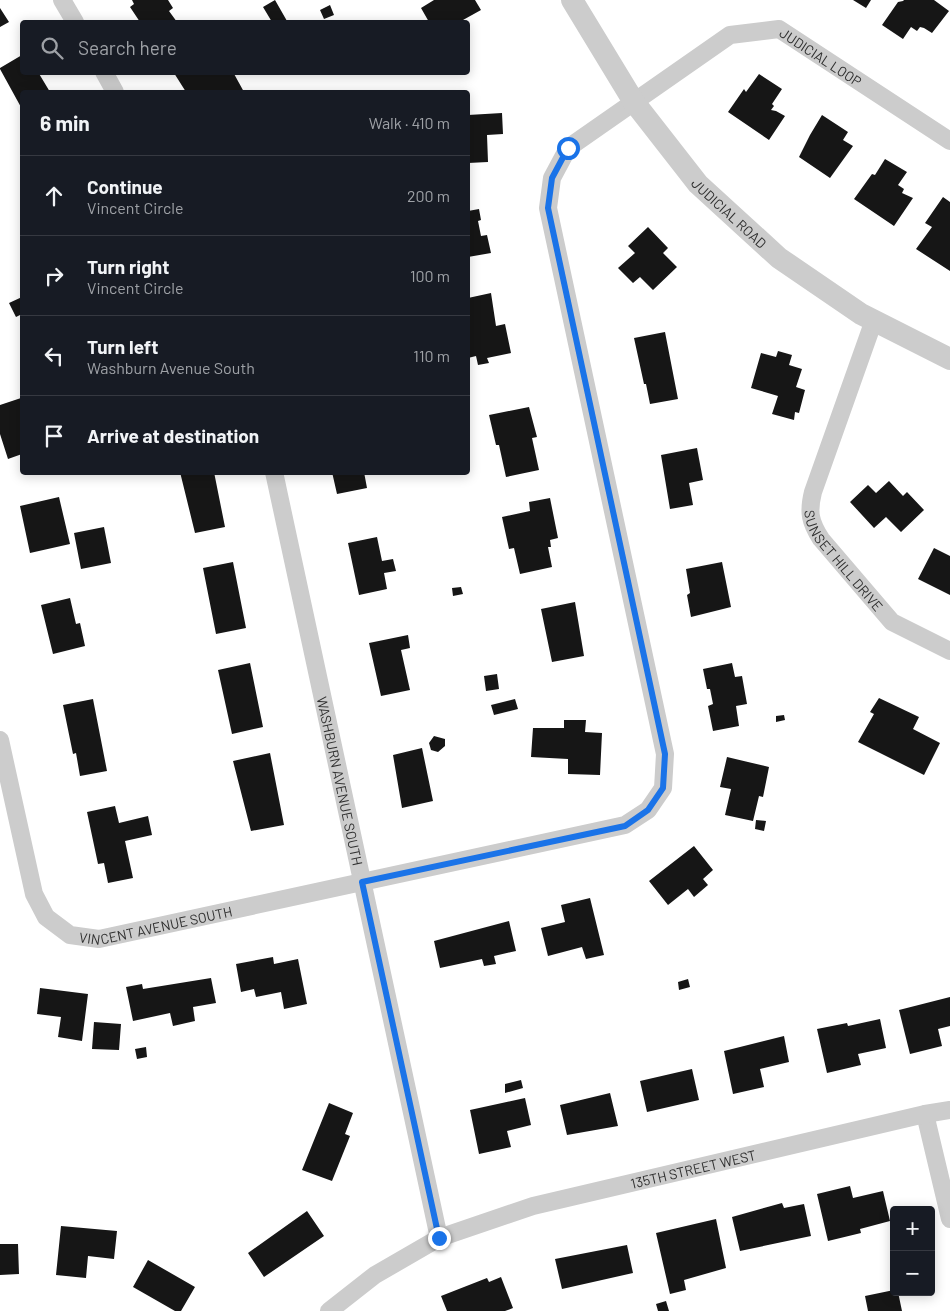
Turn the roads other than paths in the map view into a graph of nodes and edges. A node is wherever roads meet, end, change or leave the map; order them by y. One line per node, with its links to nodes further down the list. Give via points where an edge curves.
1 (62, 0): 3 (street)
2 (572, 0): 6 (street, JUDICIAL ROAD)
3 (74, 20)
4 (106, 75): 5 (street)
5 (114, 90)
6 (634, 102): 7 (street, JUDICIAL LOOP, via 730,35 779,29); 8 (street, JUDICIAL ROAD, via 698,184 779,258); 13 (street, JUDICIAL LOOP, via 568,148 552,178 548,208 665,754 663,788 648,810 625,826)
7 (950, 141)
8 (874, 320): 9 (street, JUDICIAL ROAD); 11 (street, SUNSET HILL DRIVE, via 813,492 810,516 821,539 892,622)
9 (950, 359)
10 (275, 475): 13 (street, WASHBURN AVENUE SOUTH)
11 (950, 651)
12 (0, 740): 13 (street, VINCENT AVENUE SOUTH, via 34,894 46,917 70,935 99,939)
13 (362, 882): 17 (street, WASHBURN AVENUE SOUTH)
14 (950, 1110): 15 (street, 135TH STREET WEST)
15 (926, 1114): 16 (street); 17 (street, 135TH STREET WEST, via 533,1206)
16 (950, 1219)
17 (439, 1238): 18 (street, 135TH STREET WEST, via 375,1275)
18 (329, 1311)

